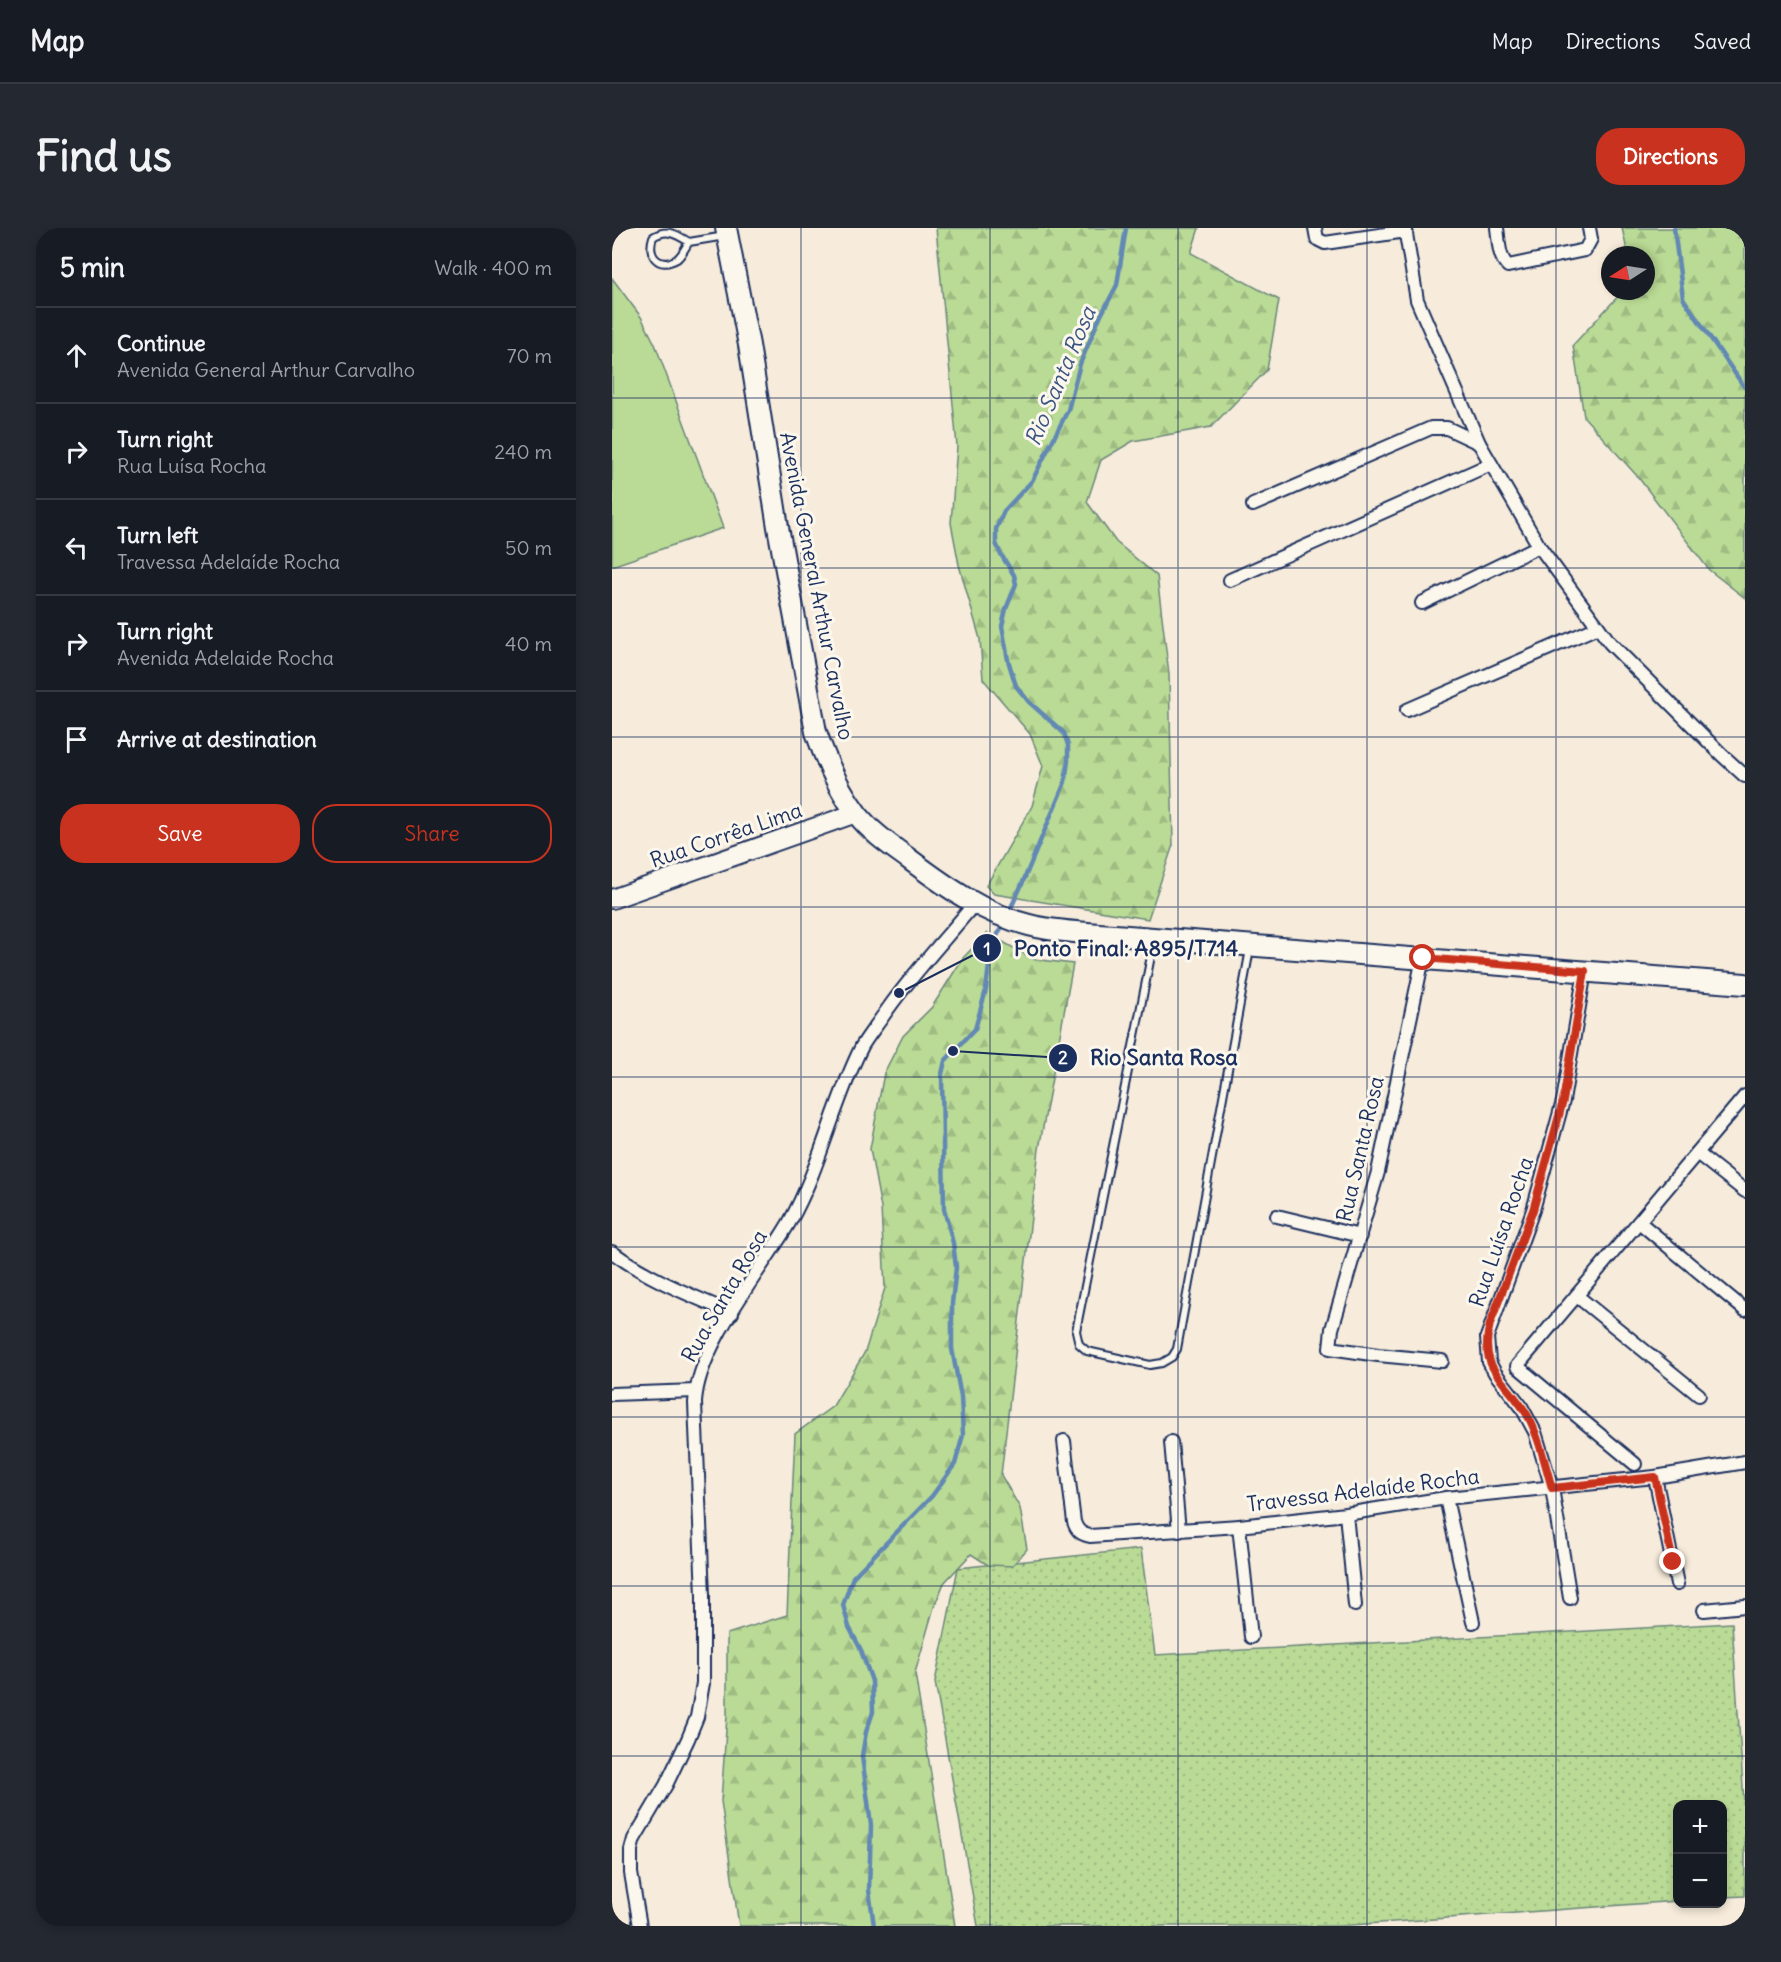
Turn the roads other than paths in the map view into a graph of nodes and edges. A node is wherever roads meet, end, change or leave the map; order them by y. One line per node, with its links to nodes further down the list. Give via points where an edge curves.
1 (1315, 228): 4 (street, via 1317,239 1325,243)
2 (1497, 228): 3 (street, via 1502,257 1508,266 1585,250)
3 (1589, 228)
4 (1406, 229): 7 (street, via 1418,300)
5 (727, 232): 6 (lane); 16 (main road, Avenida General Arthur Carvalho, via 816,732 838,786)
6 (688, 242): 6 (lane, via 666,231 653,237 651,251 660,261 674,260)
7 (1479, 443): 8 (street); 9 (street, via 1447,428 1431,428)
8 (1491, 464): 10 (street); 11 (street)
9 (1253, 505)
10 (1539, 546): 12 (street); 13 (street)
11 (1230, 580)
12 (1422, 603)
13 (1598, 627): 14 (street); 15 (street, via 1639,673)
14 (1407, 710)
15 (1745, 776)
16 (856, 813): 17 (street, Rua Corrêa Lima); 18 (main road, Avenida General Arthur Carvalho, via 918,866)
17 (612, 899)
18 (982, 907): 19 (main road, Avenida General Arthur Carvalho, via 1026,924); 33 (street, Rua Santa Rosa, via 899,993 863,1044 799,1204)
19 (1154, 938): 20 (main road, Avenida General Arthur Carvalho); 20 (lane, via 1076,1331 1079,1344 1087,1351 1150,1365 1172,1358 1178,1349)
20 (1250, 945): 21 (main road, Avenida General Arthur Carvalho)
21 (1423, 958): 22 (main road, Avenida General Arthur Carvalho); 29 (street, Rua Santa Rosa, via 1378,1172)
22 (1585, 971): 23 (main road, Avenida General Arthur Carvalho); 43 (street, Rua Luísa Rocha, via 1563,1101 1533,1210 1487,1337 1490,1362 1528,1417)
23 (1745, 984)
24 (1745, 1095): 25 (street)
25 (1697, 1153): 26 (street); 28 (street)
26 (1745, 1191)
27 (1277, 1216): 29 (street)
28 (1639, 1222): 31 (street); 32 (street)
29 (1360, 1236): 34 (street, Rua Santa Rosa, via 1330,1347)
30 (612, 1252): 33 (street, via 635,1269)
31 (1577, 1296): 37 (street); 41 (street, via 1517,1366)
32 (1745, 1310)
33 (732, 1313): 35 (street, Rua Santa Rosa, via 702,1368)
34 (1442, 1361)
35 (696, 1391): 36 (street); 55 (street, Rua Santa Rosa, via 703,1595 702,1699 666,1785 634,1839 631,1873)
36 (612, 1394)
37 (1699, 1395)
38 (1064, 1441): 47 (street, Travessa Adelaíde Rocha, via 1072,1514 1076,1529 1082,1534)
39 (1171, 1442): 47 (street)
40 (1745, 1462): 42 (street, Travessa Adelaíde Rocha)
41 (1635, 1464)
42 (1655, 1477): 43 (street, Travessa Adelaíde Rocha); 48 (street)
43 (1552, 1488): 44 (street, Travessa Adelaíde Rocha); 49 (street, Rua Luísa Rocha)
44 (1446, 1498): 45 (street, Travessa Adelaíde Rocha); 53 (street)
45 (1346, 1514): 46 (street, Travessa Adelaíde Rocha); 50 (street)
46 (1239, 1526): 47 (street, Travessa Adelaíde Rocha); 54 (street)
47 (1179, 1531)
48 (1677, 1584)
49 (1570, 1598)
50 (1355, 1605)
51 (1745, 1606): 52 (street)
52 (1704, 1610)
53 (1473, 1622)
54 (1251, 1637)
55 (640, 1926)

